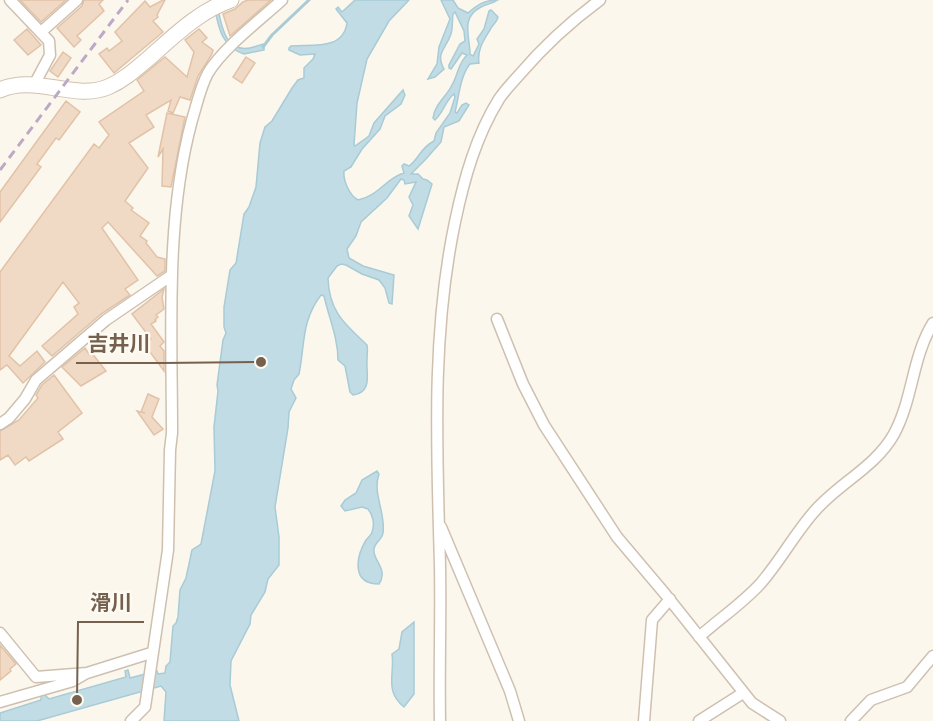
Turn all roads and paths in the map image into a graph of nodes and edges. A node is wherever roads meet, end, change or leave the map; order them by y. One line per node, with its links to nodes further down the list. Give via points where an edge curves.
1 (10, 0): 6 (street)
2 (77, 0): 6 (street)
3 (282, 0): 9 (street, via 222,55 201,87 184,154)
4 (600, 0): 13 (street, via 570,22 500,98 476,147 461,191 440,314)
5 (223, 2): 7 (street, via 186,26 122,81 85,92)
6 (41, 33): 7 (street, via 49,41 50,55)
7 (34, 85): 8 (street)
8 (0, 90)
9 (172, 274): 12 (street, via 106,320 36,380 25,399); 17 (street, via 168,550)
10 (497, 319): 14 (street, via 544,425 617,537)
11 (933, 323): 16 (street, via 922,341 910,393 895,432 883,451 813,513 759,584)
12 (0, 424)
13 (438, 521): 23 (street); 24 (street)
14 (670, 599): 16 (street); 25 (street, via 652,620)
15 (0, 633): 19 (street, via 36,677)
16 (699, 637): 20 (street)
17 (151, 653): 19 (street); 22 (street, via 145,707)
18 (933, 656): 28 (street, via 907,687 871,700)
19 (87, 673): 21 (street, via 73,681)
20 (743, 693): 26 (street); 27 (street)
21 (0, 702)
22 (130, 721)
23 (440, 721)
24 (519, 721)
25 (644, 721)
26 (699, 721)
27 (780, 721)
28 (851, 721)

